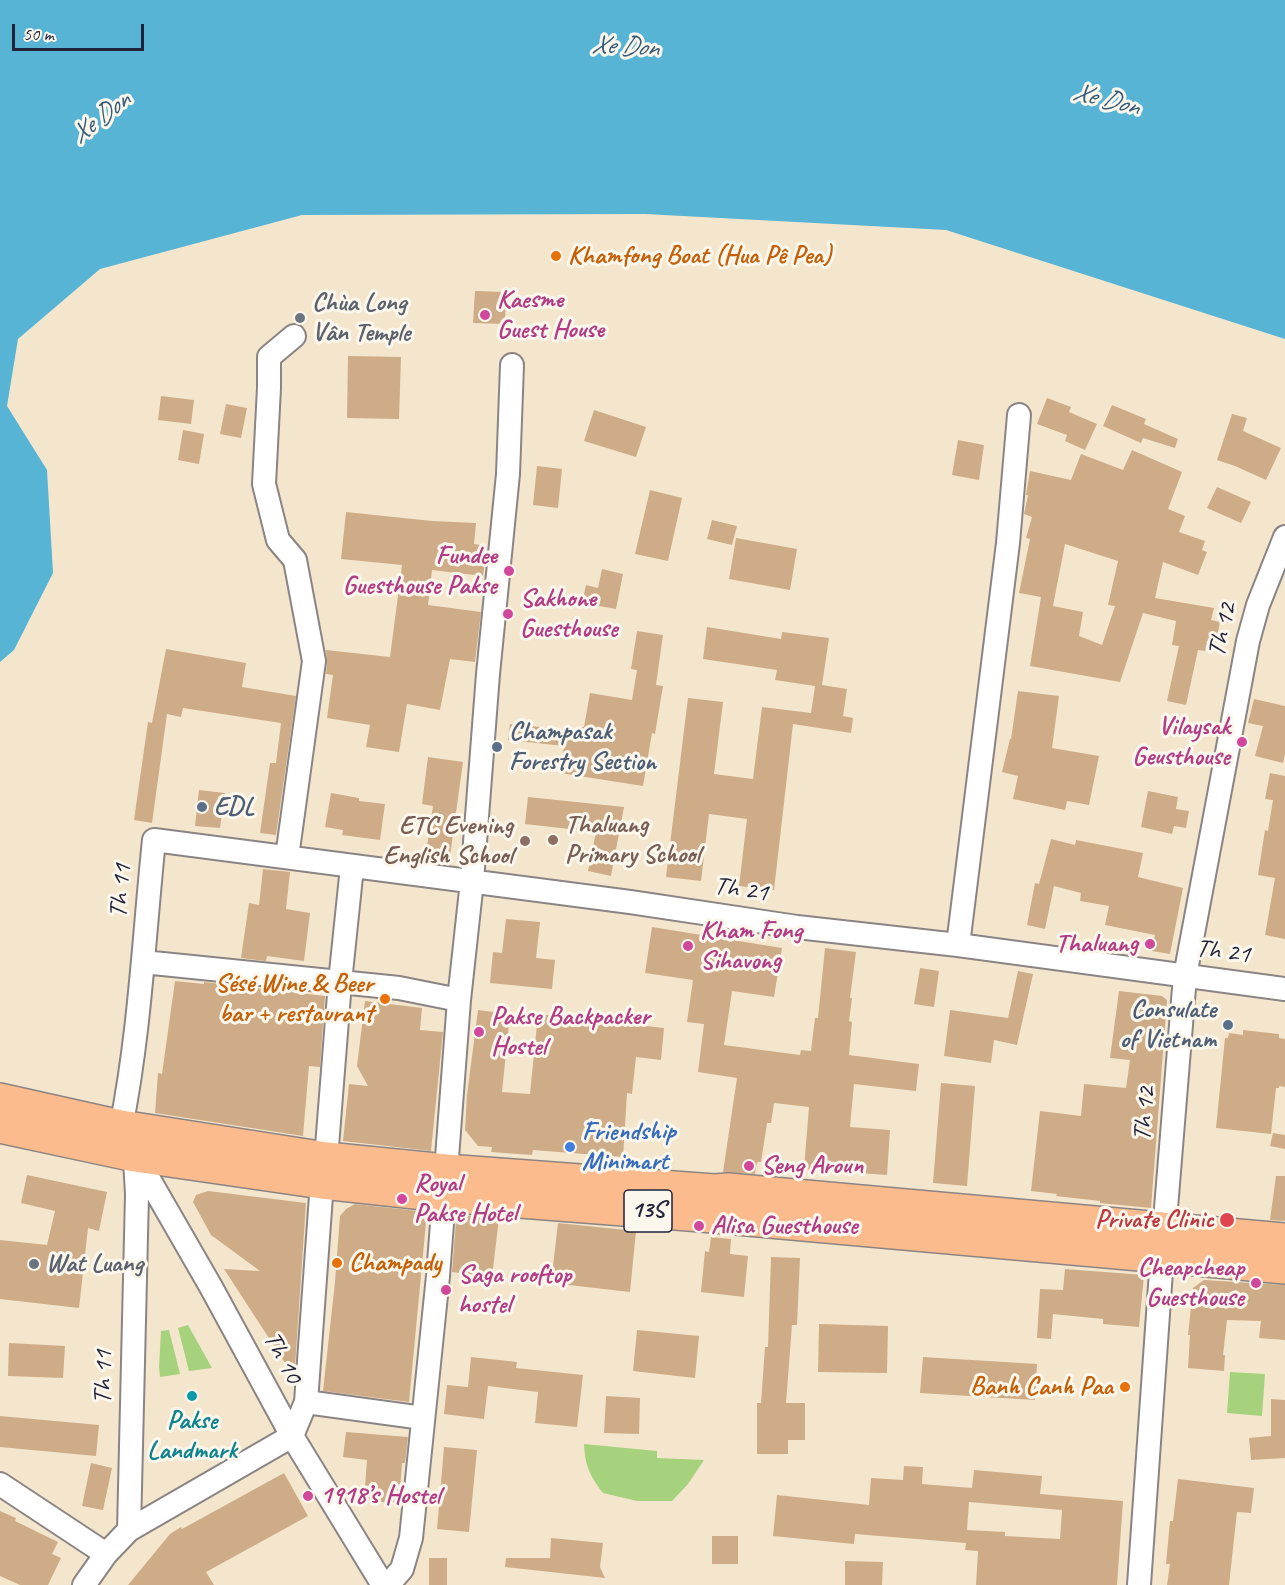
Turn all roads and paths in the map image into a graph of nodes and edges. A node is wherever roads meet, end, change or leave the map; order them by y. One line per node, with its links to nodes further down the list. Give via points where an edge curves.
1 (294, 336): 6 (street, via 268,357 264,484 278,540 295,560 314,661)
2 (512, 365): 8 (street, via 508,474)
3 (1019, 415): 9 (street, via 1008,543)
4 (1283, 546): 11 (street, Th 12, via 1258,605 1248,641)
5 (154, 840): 6 (street, Th 21); 10 (street, Th 11)
6 (287, 857): 7 (street, Th 21)
7 (352, 867): 8 (street, Th 21); 12 (street)
8 (472, 881): 9 (street, Th 21, via 797,927); 14 (street)
9 (957, 945): 11 (street, Th 21)
10 (143, 962): 12 (street); 16 (street, Th 11, via 126,1103)
11 (1185, 976): 13 (street, Th 21); 20 (street, Th 12)
12 (340, 982): 14 (street); 17 (street)
13 (1285, 989)
14 (459, 1000): 18 (street)
15 (9, 1115): 16 (highway, 13S)
16 (128, 1141): 17 (highway, 13S); 24 (street, Th 10); 26 (street, Th 11, via 137,1194)
17 (324, 1170): 18 (highway, 13S); 22 (street)
18 (444, 1183): 20 (highway, 13S, via 714,1216); 23 (street)
19 (1285, 1240): 20 (highway, 13S)
20 (1163, 1243): 21 (highway, 13S); 31 (street, Th 12)
21 (1285, 1267)
22 (306, 1402): 23 (street); 24 (street)
23 (423, 1418): 30 (street, via 411,1538 402,1569)
24 (292, 1436): 26 (street); 29 (street, Th 10)
25 (0, 1484): 27 (street)
26 (129, 1530): 27 (street)
27 (106, 1554): 28 (street)
28 (84, 1585)
29 (383, 1585)
30 (388, 1585)
31 (1138, 1585)

